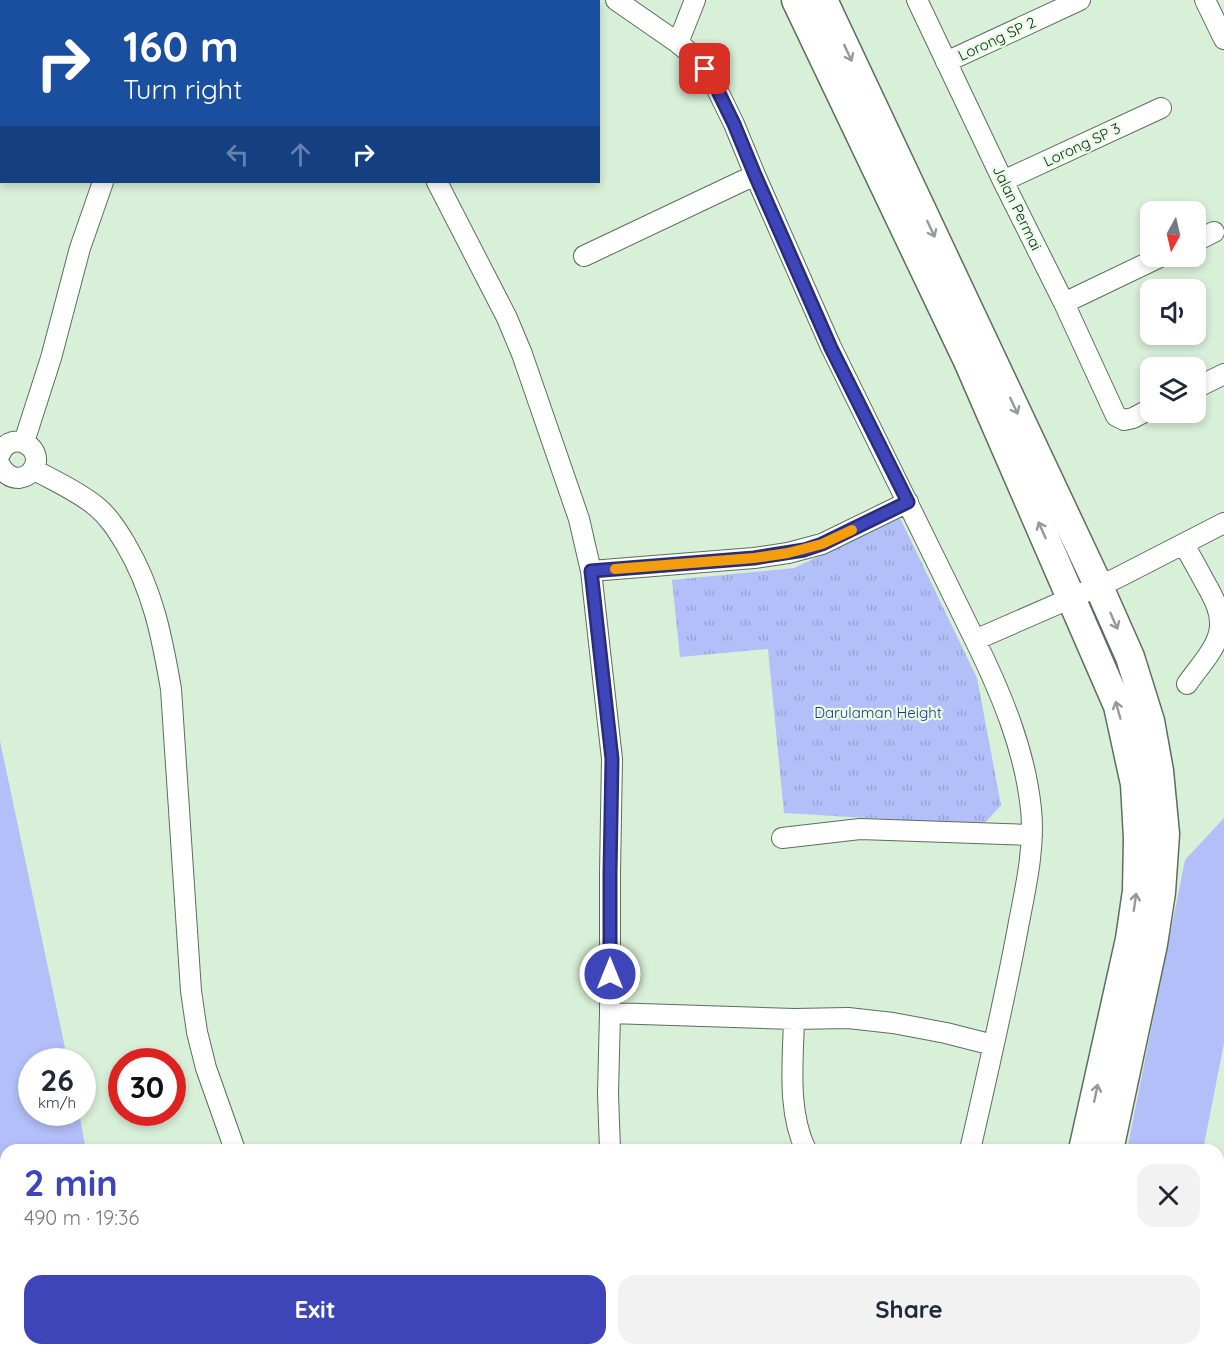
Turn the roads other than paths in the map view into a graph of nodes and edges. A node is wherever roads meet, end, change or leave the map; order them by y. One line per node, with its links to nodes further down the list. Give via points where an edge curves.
1 (616, 0): 9 (street)
2 (695, 0): 9 (street)
3 (796, 0): 33 (street, one-way to 3, via 968,361)
4 (823, 0): 32 (street, one-way to 32)
5 (917, 0): 10 (street, Jalan Permai)
6 (1080, 0): 10 (street, Lorong SP 2)
7 (1205, 0): 8 (street)
8 (1224, 39)
9 (678, 43): 12 (street, via 710,75)
10 (946, 62): 13 (street, Jalan Permai)
11 (1161, 108): 13 (street, Lorong SP 3)
12 (755, 175): 18 (street); 28 (street, via 831,348)
13 (1003, 182): 20 (street, Jalan Permai)
14 (103, 183): 24 (street)
15 (438, 183): 31 (street, via 522,354 579,519)
16 (1214, 232): 17 (street)
17 (1206, 236)
18 (584, 256)
19 (1140, 267): 20 (street)
20 (1064, 303): 23 (street, Jalan Permai, via 1116,416 1124,420)
21 (1224, 374): 22 (street)
22 (1206, 383)
23 (1140, 414)
24 (24, 442): 25 (street, via 8,443); 27 (street, via 34,451)
25 (0, 452)
26 (0, 465): 27 (street, via 6,474 17,478)
27 (33, 469): 41 (street, via 97,507 115,526 152,600 171,689 193,1012 206,1068)
28 (908, 502): 31 (street, via 804,550 754,558); 34 (street)
29 (1224, 523): 30 (street)
30 (1184, 545): 32 (street); 35 (street, via 1212,594 1221,619 1214,646)
31 (591, 571): 38 (street, via 612,759)
32 (1098, 587): 33 (street); 46 (street, one-way to 46, via 1130,657 1150,721 1165,834 1153,944)
33 (1072, 597): 34 (street); 45 (street, one-way to 33, via 1130,939 1137,891 1138,838 1135,784 1118,706)
34 (975, 640): 36 (street, via 1012,729 1028,788)
35 (1187, 684)
36 (1032, 835): 37 (street, via 860,829); 40 (street)
37 (782, 838)
38 (610, 1013): 39 (street); 42 (street)
39 (794, 1019): 40 (street, via 848,1018 893,1023); 43 (street, via 792,1077 798,1131)
40 (993, 1045): 44 (street)
41 (233, 1144)
42 (609, 1144)
43 (803, 1144)
44 (971, 1144)
45 (1084, 1144)
46 (1110, 1144)

